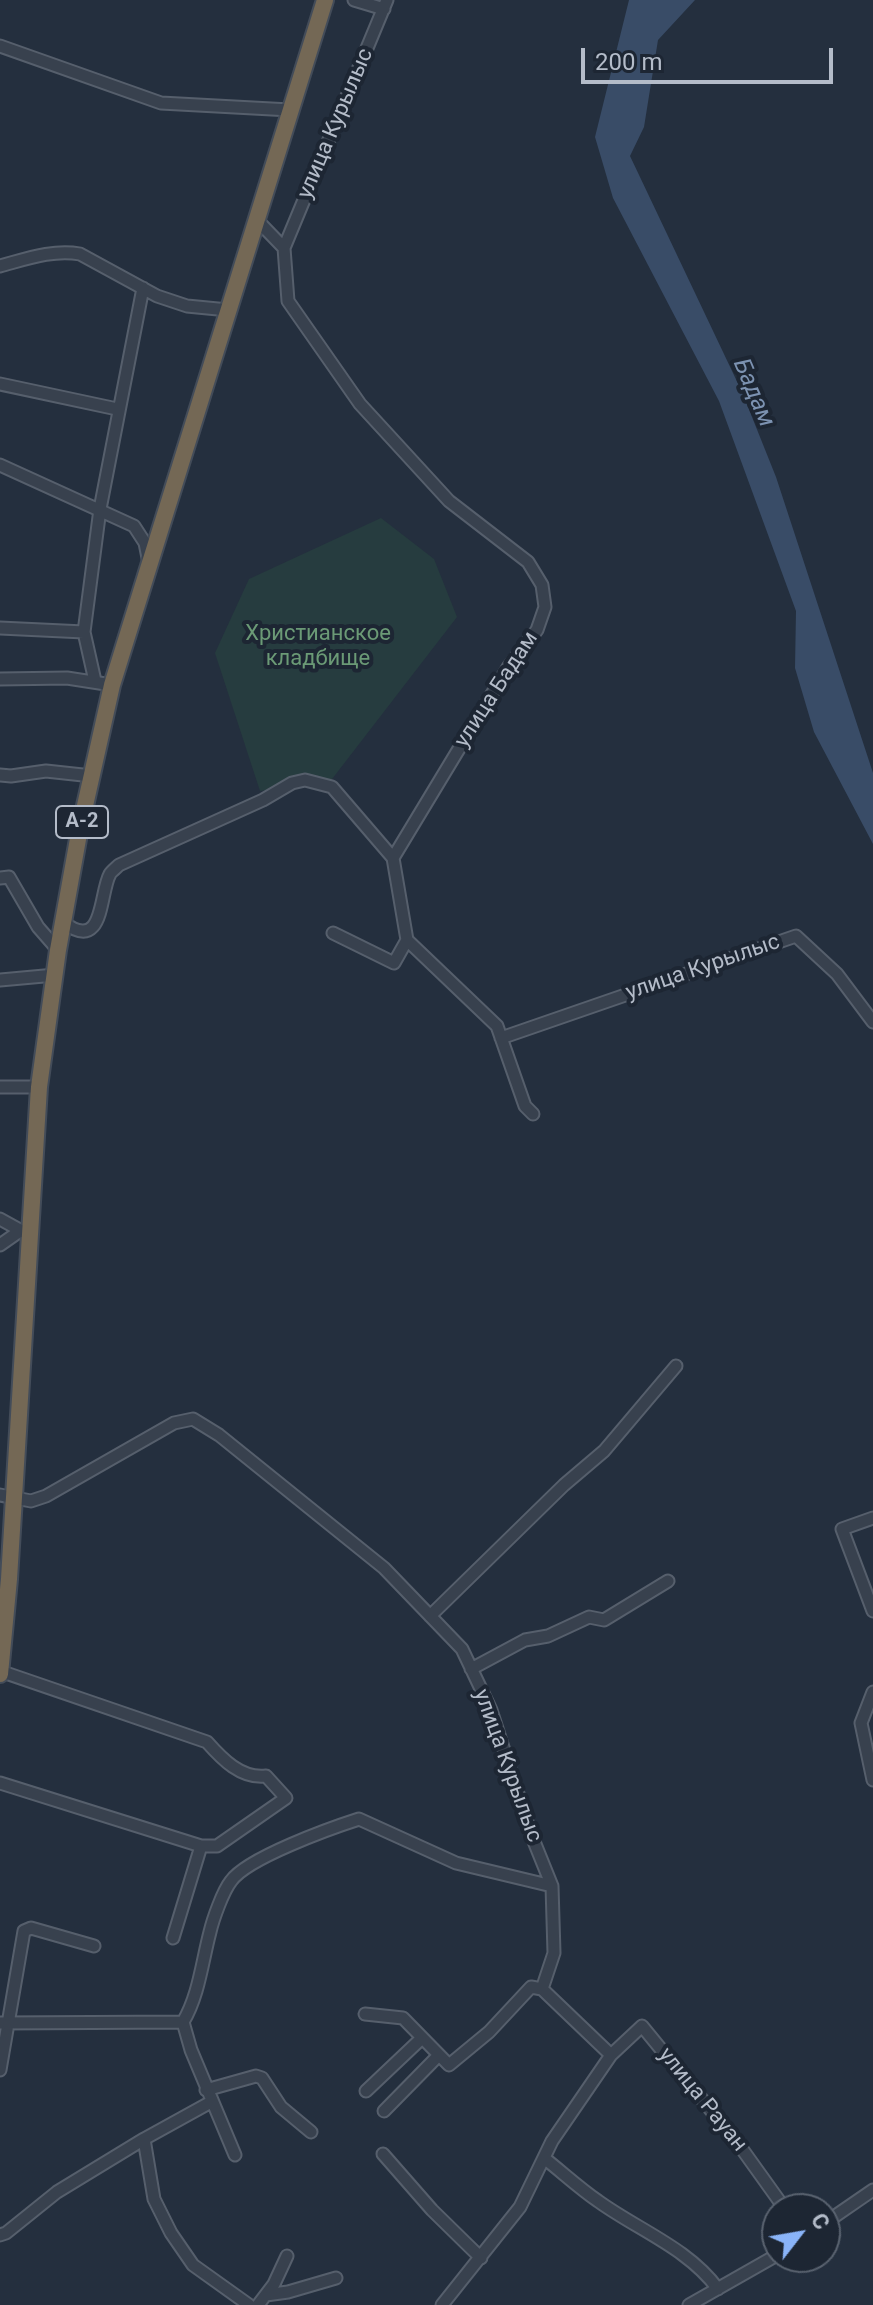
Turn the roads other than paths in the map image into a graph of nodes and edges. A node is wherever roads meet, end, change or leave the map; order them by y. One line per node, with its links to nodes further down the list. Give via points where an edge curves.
1 (325, 0): 5 (highway, A-2)
2 (354, 0): 3 (street)
3 (386, 5): 7 (street, улица Курылыс)
4 (0, 46): 5 (street, via 161,103)
5 (290, 110): 6 (highway, A-2)
6 (256, 219): 7 (street); 10 (highway, A-2)
7 (284, 248): 23 (street, улица Бадам, via 288,301 360,404 449,501 528,562 542,585 545,607 537,630 509,666)
8 (0, 266): 9 (street, via 67,251)
9 (143, 288): 10 (street, via 187,306); 12 (street)
10 (228, 310): 15 (highway, A-2)
11 (0, 384): 12 (street)
12 (117, 409): 14 (street)
13 (0, 465): 14 (street)
14 (100, 509): 15 (street, via 134,526 145,543); 17 (street)
15 (150, 568): 20 (highway, A-2)
16 (0, 628): 17 (street)
17 (84, 632): 19 (street)
18 (0, 679): 19 (street)
19 (95, 681): 20 (street)
20 (112, 685): 22 (highway, A-2)
21 (0, 775): 22 (street, via 46,771)
22 (92, 776): 25 (highway, A-2)
23 (393, 858): 25 (street, via 332,787 305,780 119,865 110,873 100,918 82,932); 27 (street)
24 (0, 878): 28 (street, via 9,877)
25 (63, 922): 28 (highway, A-2)
26 (333, 933): 27 (street, via 394,963)
27 (407, 940): 32 (street, via 497,1026)
28 (58, 950): 29 (highway, A-2)
29 (55, 975): 30 (street); 34 (highway, A-2)
30 (0, 980)
31 (873, 1022): 32 (street, улица Курылыс, via 837,974 796,936)
32 (501, 1038): 35 (street, via 525,1106)
33 (0, 1087): 34 (street)
34 (39, 1087): 37 (highway, A-2)
35 (533, 1114)
36 (0, 1219): 37 (street)
37 (24, 1233): 38 (street); 40 (highway, A-2)
38 (0, 1245)
39 (676, 1366): 44 (street, via 604,1451)
40 (6, 1496): 44 (street, улица Курылыс, via 31,1501 46,1496 174,1423 193,1419 384,1568); 46 (highway, A-2, via 9,1579)
41 (873, 1518): 43 (street, via 842,1529)
42 (668, 1581): 45 (street, via 604,1620 589,1617 548,1636 525,1640)
43 (873, 1611)
44 (430, 1616): 45 (street, улица Курылыс, via 462,1649)
45 (471, 1669): 51 (street, улица Курылыс, via 491,1710)
46 (0, 1673): 50 (street, via 207,1742 225,1763 255,1777 266,1776 286,1798 217,1846)
47 (873, 1692): 48 (street, via 861,1723)
48 (873, 1780)
49 (0, 1783): 50 (street)
50 (201, 1846): 52 (street)
51 (552, 1886): 54 (street, улица Курылыс, via 554,1953); 56 (street, via 456,1863 359,1819 321,1832 232,1879 211,1927)
52 (173, 1938)
53 (94, 1946): 57 (street, via 31,1928 24,1931)
54 (542, 1989): 59 (street, via 531,1987 449,2065); 60 (street)
55 (365, 2014): 58 (street, via 403,2018)
56 (183, 2022): 57 (street); 63 (street)
57 (4, 2024): 61 (street)
58 (422, 2038): 59 (street); 62 (street)
59 (439, 2055): 64 (street)
60 (611, 2055): 69 (street); 71 (street, улица Рауан, via 642,2026)
61 (0, 2070)
62 (366, 2091)
63 (209, 2096): 65 (street, via 262,2078 281,2107); 66 (street); 68 (street)
64 (384, 2111)
65 (311, 2132)
66 (144, 2139): 74 (street, via 57,2192); 81 (street, via 154,2199 171,2233 193,2265)
67 (383, 2154): 76 (street)
68 (235, 2155)
69 (544, 2158): 76 (street, via 520,2207); 79 (street, via 598,2201 695,2264)
70 (873, 2188): 72 (street); 73 (street)
71 (774, 2193)
72 (841, 2205)
73 (841, 2211)
74 (0, 2235)
75 (287, 2256): 80 (street)
76 (481, 2258): 82 (street)
77 (761, 2264): 79 (street)
78 (336, 2278): 80 (street)
79 (715, 2291): 83 (street); 84 (street)
80 (262, 2300)
81 (249, 2305)
82 (442, 2305)
83 (689, 2305)
84 (717, 2305)

